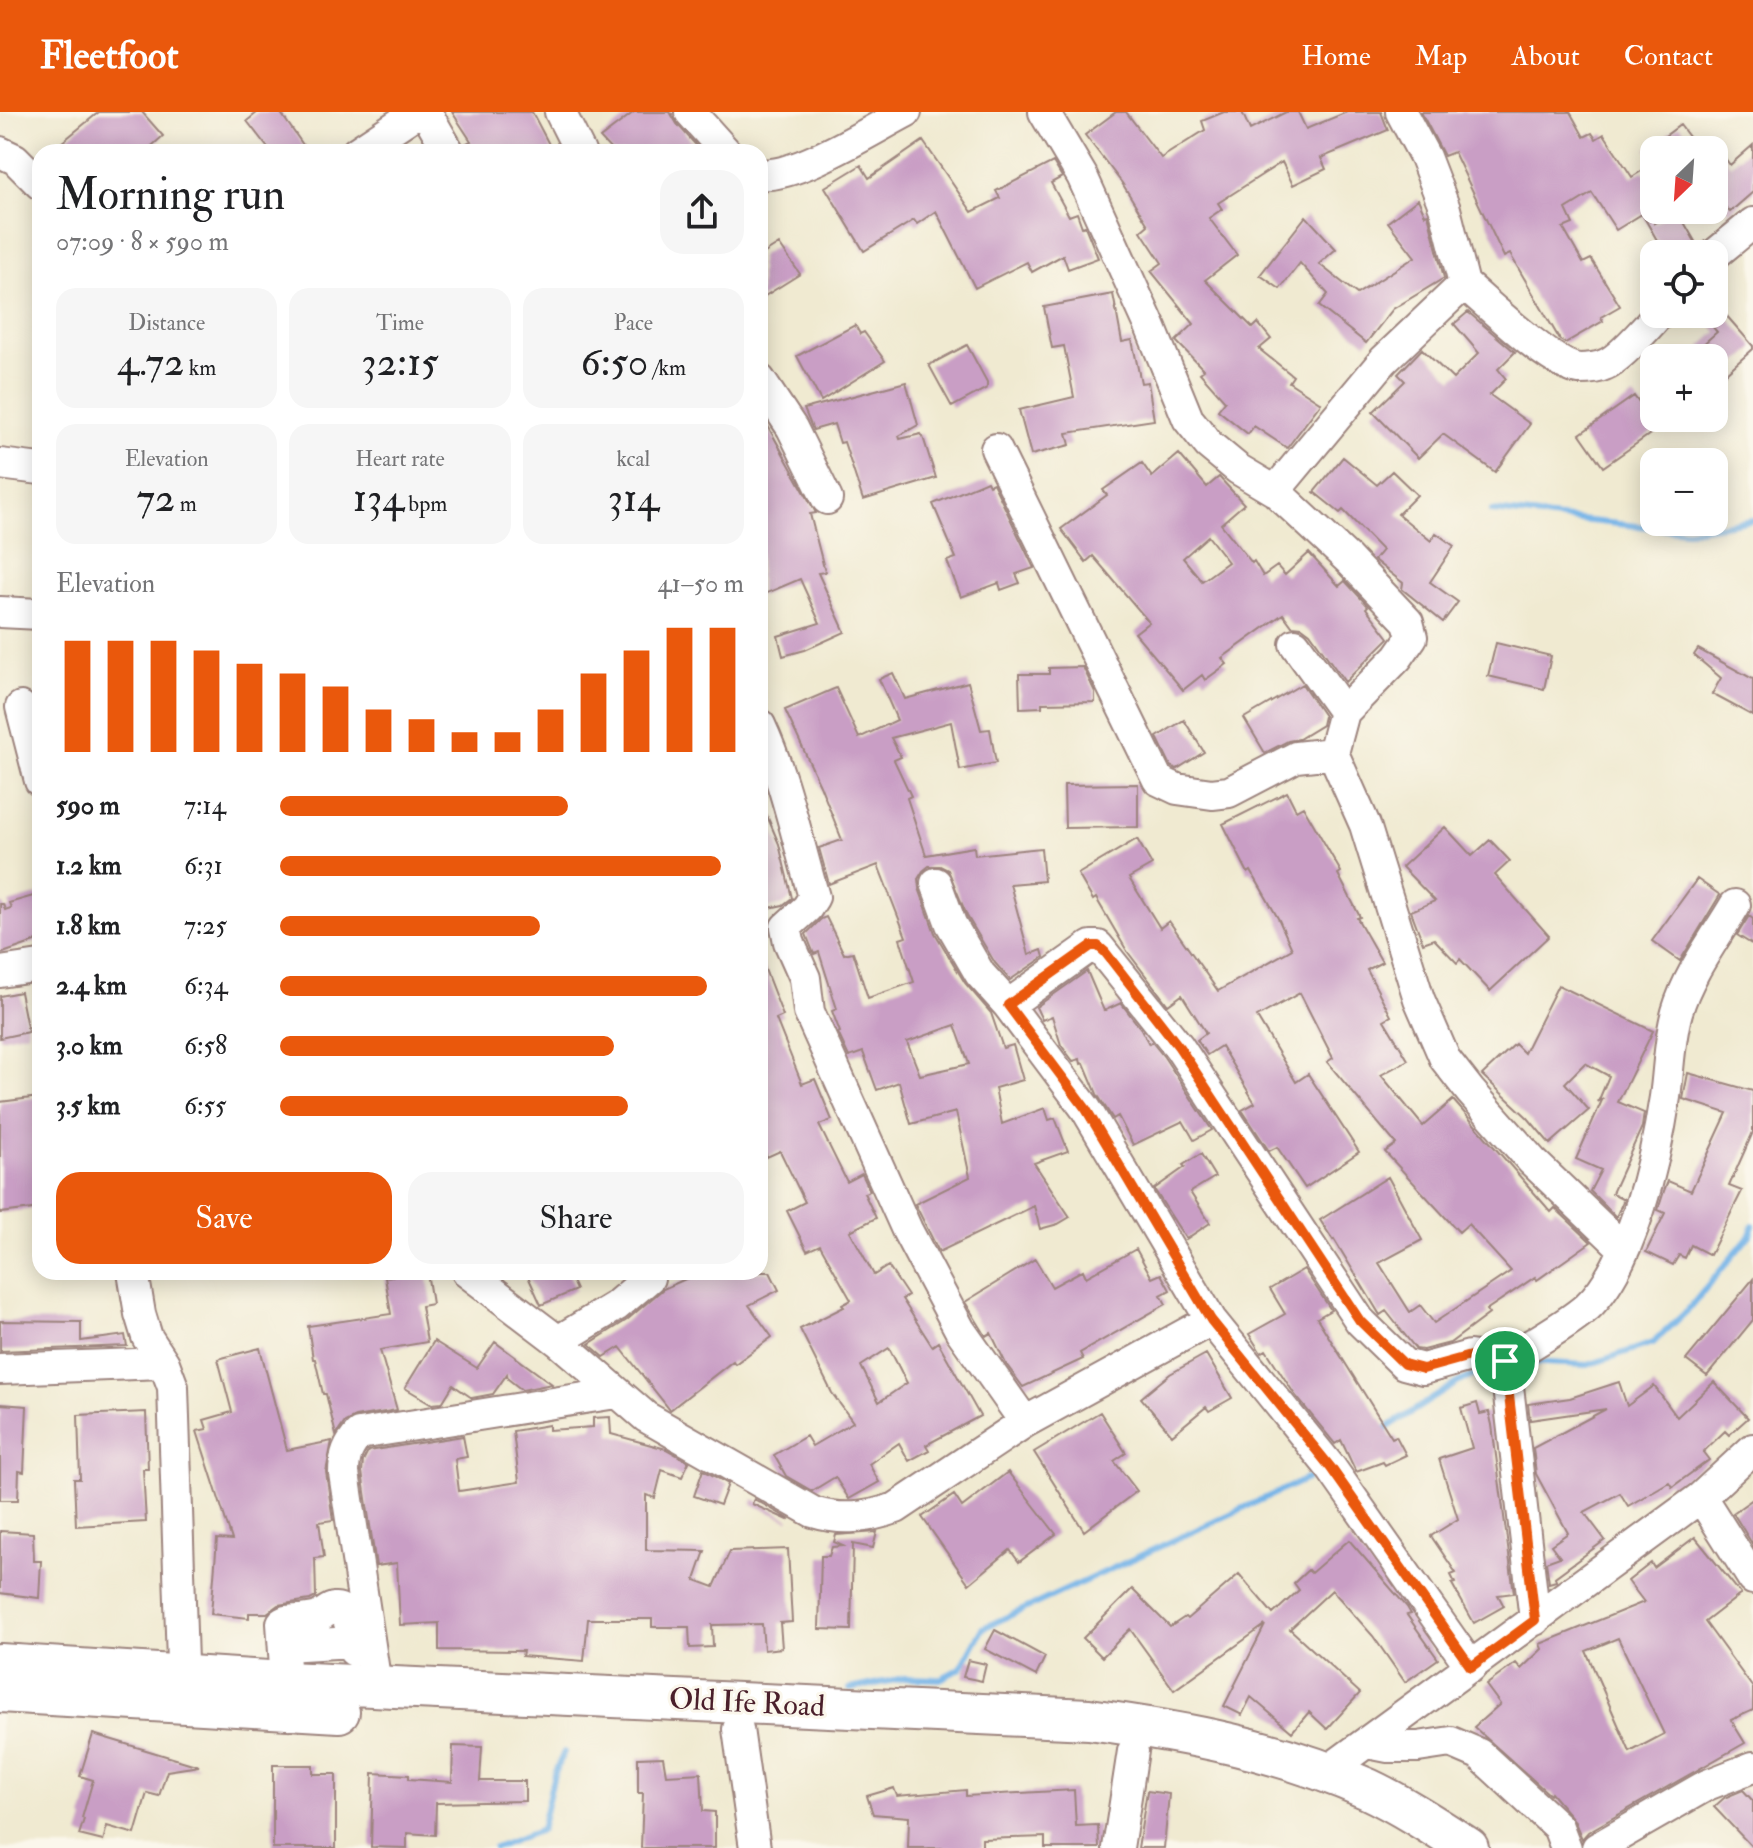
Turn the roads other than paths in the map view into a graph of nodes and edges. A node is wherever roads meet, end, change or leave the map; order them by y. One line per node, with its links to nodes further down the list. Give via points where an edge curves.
1 (417, 112): 8 (street)
2 (426, 112): 9 (street)
3 (560, 112): 10 (street)
4 (690, 112): 11 (street)
5 (906, 112): 13 (street, via 787,171)
6 (1044, 112): 23 (street, via 1088,188 1188,419 1238,469)
7 (1401, 112): 17 (street, via 1445,209)
8 (369, 144)
9 (444, 144)
10 (576, 144)
11 (719, 144)
12 (0, 152): 14 (street)
13 (768, 173)
14 (32, 176)
15 (1753, 223): 16 (street)
16 (1728, 244)
17 (1464, 284): 18 (street, via 1535,343 1577,369 1605,365); 23 (street, via 1384,360)
18 (1646, 328)
19 (768, 392): 24 (street)
20 (996, 449): 32 (street, via 1158,780 1194,792 1229,792 1296,757)
21 (0, 464): 22 (street)
22 (32, 466)
23 (1275, 491): 29 (street, via 1408,622 1412,637 1398,657)
24 (827, 499)
25 (0, 612): 26 (street)
26 (32, 614)
27 (1295, 644): 29 (street)
28 (21, 707): 31 (street)
29 (1344, 712): 32 (street)
30 (768, 744): 48 (street, via 814,897 786,927 805,978 809,1012 907,1230 960,1330)
31 (32, 750)
32 (1333, 753): 38 (street, via 1365,825 1419,999 1445,1059 1532,1161)
33 (936, 883): 37 (street, via 965,949)
34 (1735, 905): 38 (street, via 1678,1009 1652,1162)
35 (32, 967): 36 (street)
36 (0, 972)
37 (1008, 1005): 42 (street, via 1086,1109); 44 (street, via 1098,946 1179,1047 1360,1321 1404,1364 1423,1369 1470,1356)
38 (1624, 1249): 44 (street, via 1587,1306)
39 (136, 1280): 45 (street, via 147,1337)
40 (478, 1280): 43 (street)
41 (647, 1280): 43 (street, via 616,1306)
42 (1211, 1320): 48 (street); 55 (street, via 1331,1468)
43 (558, 1341): 47 (street)
44 (1505, 1361): 52 (street)
45 (164, 1363): 46 (street); 57 (street, via 173,1387)
46 (0, 1369)
47 (616, 1393): 48 (street, via 723,1462 835,1519 896,1508); 56 (street, via 359,1434 351,1442 344,1473)
48 (1025, 1422)
49 (1753, 1449): 50 (street)
50 (1701, 1497): 51 (street); 52 (street)
51 (1753, 1579)
52 (1535, 1620): 55 (street)
53 (0, 1664): 57 (main road, Old Ife Road)
54 (285, 1664): 56 (main road, Old Ife Road); 56 (street, via 352,1642); 57 (main road, Old Ife Road)
55 (1471, 1667): 61 (street)
56 (367, 1684): 59 (main road, Old Ife Road)
57 (182, 1688): 58 (main road, Old Ife Road); 60 (main road, Old Ife Road)
58 (0, 1692)
59 (930, 1725): 60 (main road, Old Ife Road); 62 (main road, Old Ife Road); 64 (main road, Old Ife Road, via 1089,1719 1242,1746)
60 (738, 1729): 65 (street)
61 (1368, 1743): 64 (street); 69 (street, via 1418,1747 1451,1742 1479,1754 1558,1827)
62 (1133, 1751): 66 (street); 67 (main road, Old Ife Road, via 1235,1773 1317,1799)
63 (1753, 1767): 70 (street, via 1707,1785)
64 (1326, 1772): 68 (main road, Old Ife Road, via 1370,1791)
65 (755, 1848)
66 (1118, 1848)
67 (1415, 1848)
68 (1468, 1848)
69 (1566, 1848)
70 (1597, 1848)

